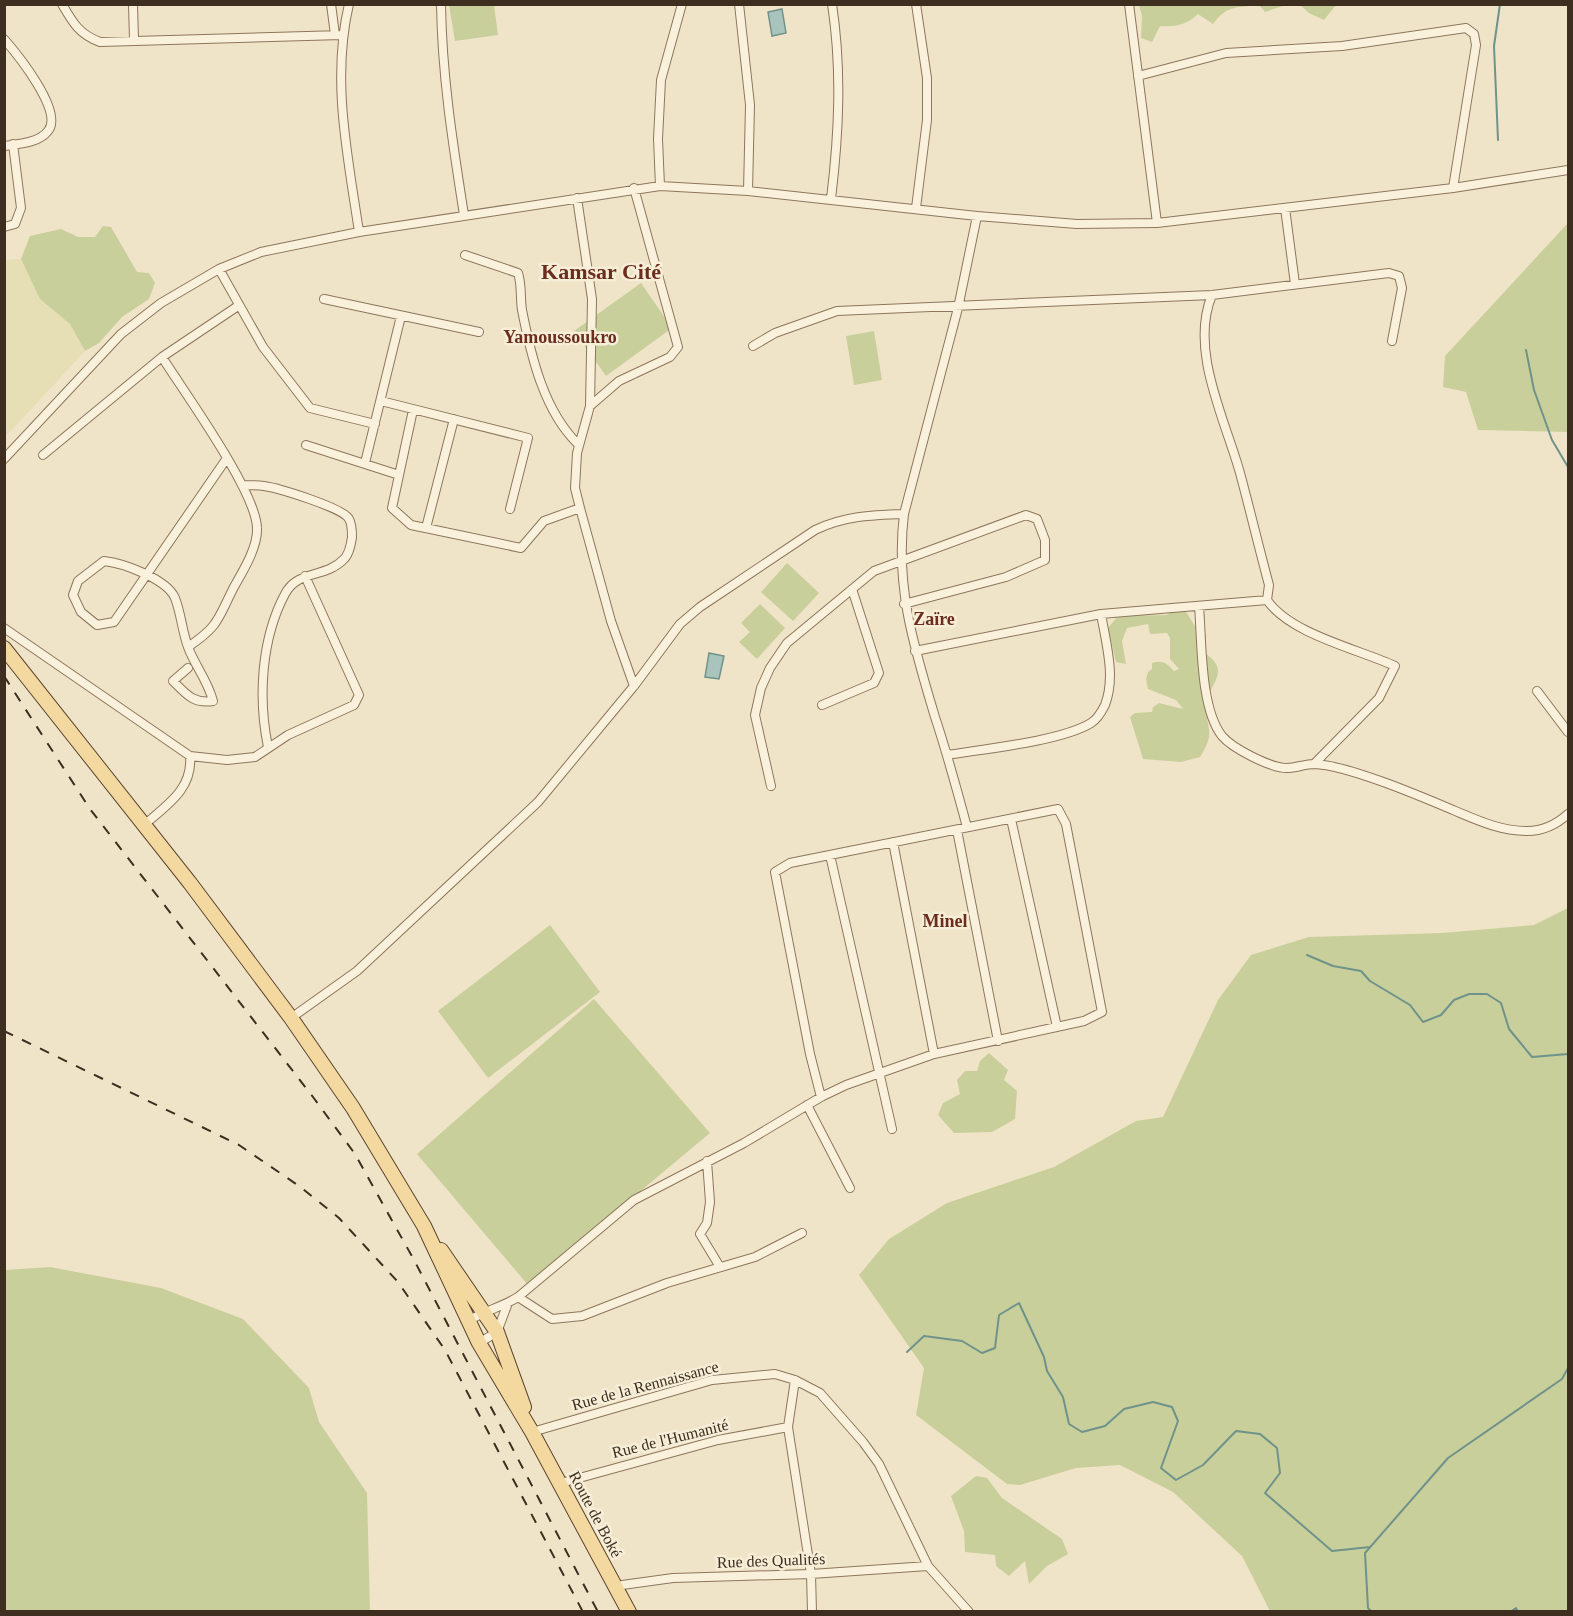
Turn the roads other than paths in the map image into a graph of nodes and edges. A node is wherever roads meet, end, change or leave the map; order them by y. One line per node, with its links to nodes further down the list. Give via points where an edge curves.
1 (62, 4): 13 (street, via 75,27 86,37 100,42)
2 (133, 4): 13 (street)
3 (331, 4): 11 (street)
4 (349, 4): 11 (street)
5 (441, 4): 25 (street, via 449,117)
6 (682, 4): 17 (street, via 661,80)
7 (739, 4): 20 (street, via 750,105)
8 (832, 4): 22 (street, via 840,104)
9 (916, 4): 23 (street, via 927,78)
10 (1129, 4): 14 (street)
11 (338, 35): 13 (street); 29 (street, via 341,109)
12 (4, 39): 15 (street, via 30,73 46,100 52,120 42,136)
13 (134, 40)
14 (1138, 76): 19 (street, via 1226,53 1342,46 1466,28 1474,34 1476,45); 27 (street)
15 (9, 145): 28 (street, via 21,208 15,224)
16 (1569, 170): 19 (street)
17 (660, 186): 18 (street); 20 (street)
18 (634, 188): 21 (street); 43 (street, via 678,347 670,357 619,381)
19 (1453, 188): 24 (street)
20 (748, 191): 22 (street)
21 (577, 198): 25 (street); 43 (street, via 592,299)
22 (831, 199): 23 (street)
23 (916, 208): 26 (street)
24 (1285, 208): 27 (street); 32 (street)
25 (464, 215): 29 (street)
26 (977, 216): 27 (street, via 1077,224); 36 (street)
27 (1157, 223)
28 (4, 227)
29 (359, 232): 31 (street, via 261,252)
30 (465, 255): 48 (street, via 519,273 523,313 538,375 564,431)
31 (219, 269): 35 (street); 51 (street, via 161,303 121,334)
32 (1295, 284): 33 (street); 39 (street, via 1389,273 1399,276 1402,288)
33 (1212, 295): 36 (street); 63 (street, via 1204,330 1209,369 1269,585)
34 (324, 299): 37 (street)
35 (238, 306): 41 (street); 46 (street, via 274,364 310,408)
36 (958, 308): 40 (street, via 837,311 775,333); 57 (street)
37 (401, 316): 38 (street); 42 (street)
38 (479, 332)
39 (1392, 341)
40 (753, 346)
41 (162, 357): 49 (street); 50 (street)
42 (381, 401): 44 (street); 46 (street)
43 (590, 406): 48 (street)
44 (413, 410): 45 (street); 53 (street)
45 (454, 419): 56 (street, via 528,438); 58 (street)
46 (375, 424): 52 (street)
47 (306, 445): 52 (street)
48 (579, 445): 55 (street, via 575,488)
49 (43, 455)
50 (227, 458): 54 (street); 60 (street)
51 (4, 459)
52 (365, 463): 53 (street)
53 (399, 475): 58 (street, via 392,508 411,525)
54 (242, 485): 61 (street, via 266,486 337,509 350,519 351,541 345,558 326,572); 68 (street, via 255,518 256,537 219,620 210,632)
55 (580, 508): 58 (street, via 544,521 521,548); 72 (street, via 611,621)
56 (510, 509)
57 (904, 514): 59 (street); 72 (street, via 853,516 815,530 687,618)
58 (426, 528)
59 (900, 561): 62 (street, via 874,571); 64 (street); 64 (street, via 1026,515 1037,519 1045,540 1045,560 1006,577)
60 (147, 574): 60 (street, via 124,563 104,561 78,581 73,596 81,612 97,625 114,622); 68 (street, via 174,596)
61 (305, 576): 76 (street, via 291,583 285,593 266,645 264,724); 76 (street, via 359,695 349,708)
62 (852, 590): 74 (street, via 879,673 874,683); 80 (street, via 788,643 761,688 755,715)
63 (1267, 600): 65 (street); 79 (street, via 1276,614 1302,628 1395,666 1379,698)
64 (904, 604): 69 (street)
65 (1199, 606): 66 (street); 79 (street, via 1211,713 1224,738 1274,765 1285,768)
66 (1101, 614): 69 (street); 77 (street, via 1109,664 1108,688 1104,706 1093,723 1067,733)
67 (4, 628): 78 (street)
68 (188, 646): 71 (street, via 213,701 193,701 173,681)
69 (915, 651): 77 (street)
70 (6, 653): 83 (main road)
71 (188, 669)
72 (634, 686): 88 (street, via 538,802 357,971)
73 (1537, 691): 75 (street)
74 (822, 705)
75 (1569, 732)
76 (268, 747): 78 (street, via 255,757)
77 (947, 755): 84 (street)
78 (190, 756): 83 (street, via 190,777 181,793)
79 (1314, 764): 81 (street, via 1361,775 1489,826 1527,831 1550,827)
80 (771, 786)
81 (1569, 814)
82 (1011, 819): 84 (street); 89 (street); 89 (street, via 1058,809 1066,824 1102,1012)
83 (144, 825): 88 (main road)
84 (967, 827): 85 (street)
85 (957, 830): 86 (street); 90 (street)
86 (893, 842): 87 (street); 91 (street)
87 (830, 855): 92 (street); 93 (street, via 790,863 775,872)
88 (291, 1018): 98 (main road, via 353,1108)
89 (1057, 1027): 90 (street)
90 (998, 1041): 91 (street)
91 (934, 1054): 92 (street)
92 (879, 1074): 93 (street); 95 (street)
93 (821, 1096): 94 (street)
94 (807, 1105): 96 (street); 97 (street)
95 (892, 1129)
96 (707, 1161): 100 (street, via 710,1202 707,1223 700,1234); 101 (street, via 634,1200)
97 (850, 1188)
98 (424, 1226): 103 (main road); 104 (main road)
99 (802, 1233): 100 (street, via 755,1257)
100 (720, 1267): 101 (street, via 582,1316 552,1319)
101 (518, 1297): 102 (street)
102 (508, 1303): 103 (street); 105 (street)
103 (484, 1310): 104 (street); 105 (main road)
104 (468, 1321): 106 (main road)
105 (497, 1332): 106 (street); 109 (main road)
106 (479, 1343): 109 (main road)
107 (795, 1380): 108 (street); 109 (street, Rue de la Rennaissance, via 776,1374 712,1380); 111 (street, Rue de la Rennaissance, via 820,1393 879,1464)
108 (788, 1427): 110 (street, Rue de l'Humanité, via 718,1440); 112 (street)
109 (532, 1432): 110 (main road, Route de Boké)
110 (561, 1483): 113 (main road, Route de Boké)
111 (928, 1566): 112 (street, Rue des Qualités); 116 (street, Rue de la Rennaissance)
112 (811, 1574): 113 (street, Rue des Qualités, via 673,1578); 115 (street)
113 (615, 1586): 114 (main road, Route de Boké)
114 (629, 1611)
115 (812, 1611)
116 (969, 1611)

